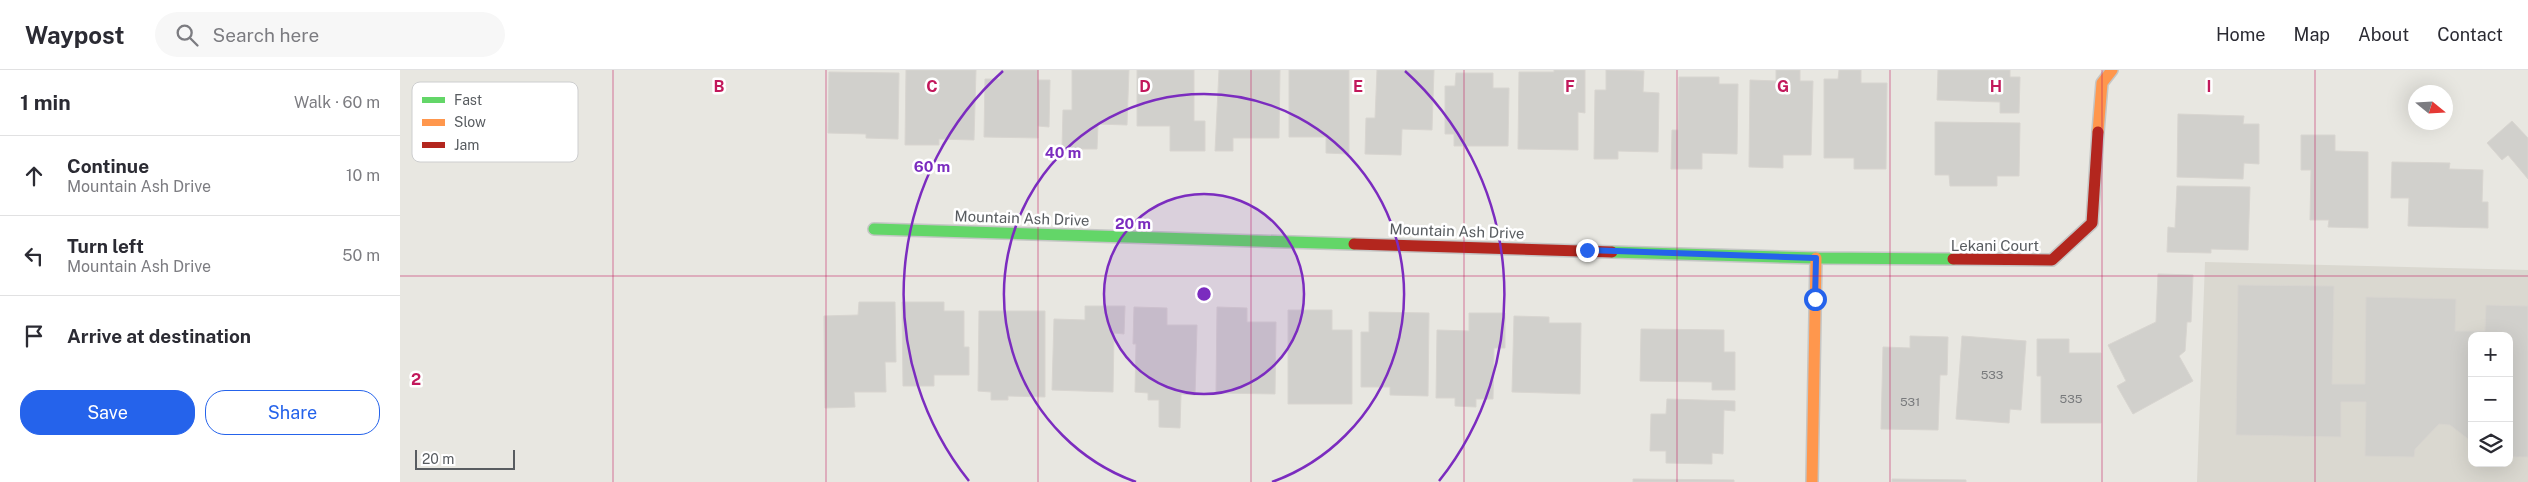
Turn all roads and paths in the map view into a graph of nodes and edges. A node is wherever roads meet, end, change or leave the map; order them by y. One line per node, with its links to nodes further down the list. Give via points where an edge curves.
1 (2112, 70): 3 (street, Lekani Court, via 2102,82 2092,223 2052,260)
2 (874, 229): 3 (street, Mountain Ash Drive)
3 (1816, 258): 4 (street)
4 (1812, 482)

